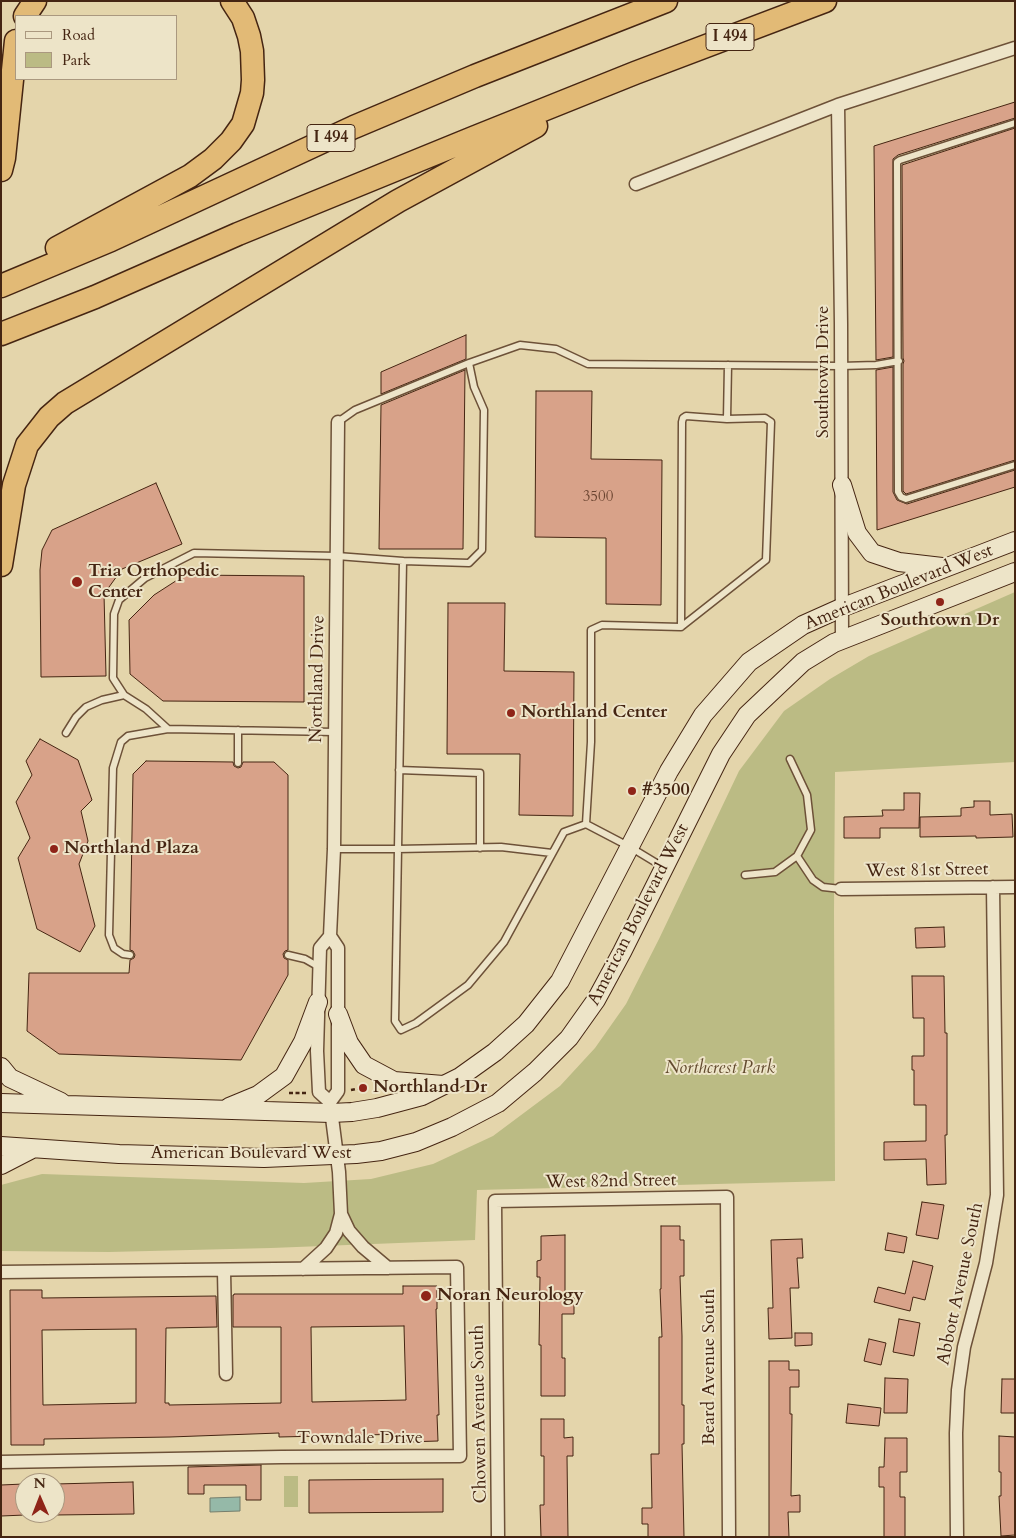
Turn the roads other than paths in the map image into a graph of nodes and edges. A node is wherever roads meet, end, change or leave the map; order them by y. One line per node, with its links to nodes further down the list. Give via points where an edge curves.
1 (35, 1): 5 (highway)
2 (232, 1): 13 (highway, via 249,36 253,80 243,124 231,141 190,176 75,240)
3 (666, 1): 14 (highway, I 494, via 354,127 111,240)
4 (825, 1): 8 (highway, I 494)
5 (26, 15)
6 (1015, 48): 9 (street)
7 (15, 50): 11 (highway)
8 (635, 73): 15 (highway, I 494, via 358,184); 27 (highway, via 398,201 65,403 48,418 27,445 14,485)
9 (838, 105): 12 (street); 19 (street, Southtown Drive)
10 (1015, 123): 16 (lane, via 897,162)
11 (1, 170)
12 (636, 184)
13 (1, 274)
14 (1, 286)
15 (1, 334)
16 (898, 361): 19 (lane); 22 (lane, via 898,492 901,497 906,499)
17 (469, 363): 18 (lane, via 520,345 556,349 588,364); 21 (lane, via 355,410); 26 (lane, via 474,387 484,410 482,550 469,563)
18 (728, 365): 19 (lane); 20 (lane)
19 (841, 366): 23 (street, Southtown Drive)
20 (727, 419): 31 (lane, via 686,416 682,422); 31 (lane, via 765,418 772,422 766,560)
21 (338, 422): 25 (street, Northland Drive)
22 (1015, 465)
23 (842, 485): 28 (main road, via 857,533 872,553 899,562); 30 (street, Southtown Drive)
24 (1015, 541): 28 (main road, American Boulevard West)
25 (337, 556): 26 (lane); 33 (lane, via 194,553 144,578 119,600 114,614 113,678); 36 (street, Northland Drive)
26 (403, 561): 40 (lane)
27 (1, 565)
28 (945, 568): 30 (main road, American Boulevard West)
29 (1015, 572): 32 (main road, American Boulevard West)
30 (841, 608): 32 (street, Southtown Drive); 42 (main road, American Boulevard West, via 802,625 749,662 703,715 669,771)
31 (681, 627): 41 (lane, via 602,625 591,630 591,742)
32 (842, 640): 48 (main road, American Boulevard West, via 803,662 747,715 721,754)
33 (124, 695): 34 (lane); 37 (lane, via 86,707)
34 (168, 729): 35 (lane); 54 (lane, via 128,736 120,742 113,768 109,935 114,948)
35 (238, 730): 36 (lane); 39 (lane)
36 (335, 732): 44 (street, Northland Drive)
37 (66, 733)
38 (790, 759): 47 (lane, via 808,795 810,830)
39 (238, 762)
40 (399, 770): 43 (lane, via 480,773); 45 (lane)
41 (586, 824): 42 (lane); 46 (lane, via 564,832)
42 (630, 847): 48 (lane); 60 (main road, American Boulevard West, via 560,981 526,1024 501,1047 460,1077)
43 (480, 848): 45 (lane); 46 (lane)
44 (334, 849): 45 (lane); 53 (street, Northland Drive)
45 (397, 850): 46 (lane, via 395,1022 401,1030 416,1023 468,985 504,942)
46 (552, 853)
47 (797, 856): 49 (lane, via 775,872); 52 (lane, via 813,880 823,887)
48 (664, 868): 67 (main road, American Boulevard West, via 596,1000 568,1038 535,1072 498,1103 452,1127 416,1142 381,1151)
49 (745, 875)
50 (993, 887): 51 (street, West 81st Street); 52 (street, West 81st Street); 80 (street, Abbott Avenue South, via 997,1195 986,1263 964,1347 958,1390)
51 (1015, 887)
52 (840, 889)
53 (330, 936): 56 (street, Northland Drive, via 320,948); 58 (street, Northland Drive, via 338,948)
54 (130, 955)
55 (288, 955): 56 (lane)
56 (319, 967): 57 (street, Northland Drive)
57 (318, 1002): 63 (street, Northland Drive, via 316,1051 319,1092); 64 (main road, via 303,1042 284,1076 258,1095)
58 (338, 1014): 60 (main road, via 349,1043 364,1065 394,1081); 63 (street, Northland Drive, via 338,1091)
59 (1, 1067): 62 (main road, via 10,1078)
60 (443, 1085): 63 (main road, American Boulevard West, via 422,1096 377,1108 352,1112)
61 (1, 1103): 62 (main road, American Boulevard West)
62 (68, 1105): 64 (main road, American Boulevard West)
63 (331, 1107): 64 (main road, American Boulevard West); 67 (street, Northland Drive)
64 (222, 1110)
65 (1, 1146): 66 (main road, American Boulevard West)
66 (32, 1149): 67 (main road, American Boulevard West, via 264,1158); 68 (main road)
67 (338, 1155): 71 (street)
68 (1, 1165)
69 (727, 1197): 70 (street, West 82nd Street); 79 (street, Beard Avenue South)
70 (495, 1201): 78 (street, Chowen Avenue South)
71 (341, 1214): 72 (street, via 349,1231); 73 (street, via 336,1233 326,1248)
72 (388, 1268): 73 (street, Towndale Drive); 77 (street, Towndale Drive, via 457,1267 460,1456)
73 (303, 1269): 74 (street, Towndale Drive)
74 (224, 1270): 75 (street, Towndale Drive); 76 (street)
75 (1, 1272)
76 (226, 1374)
77 (1, 1462)
78 (498, 1537)
79 (729, 1537)
80 (957, 1537)

